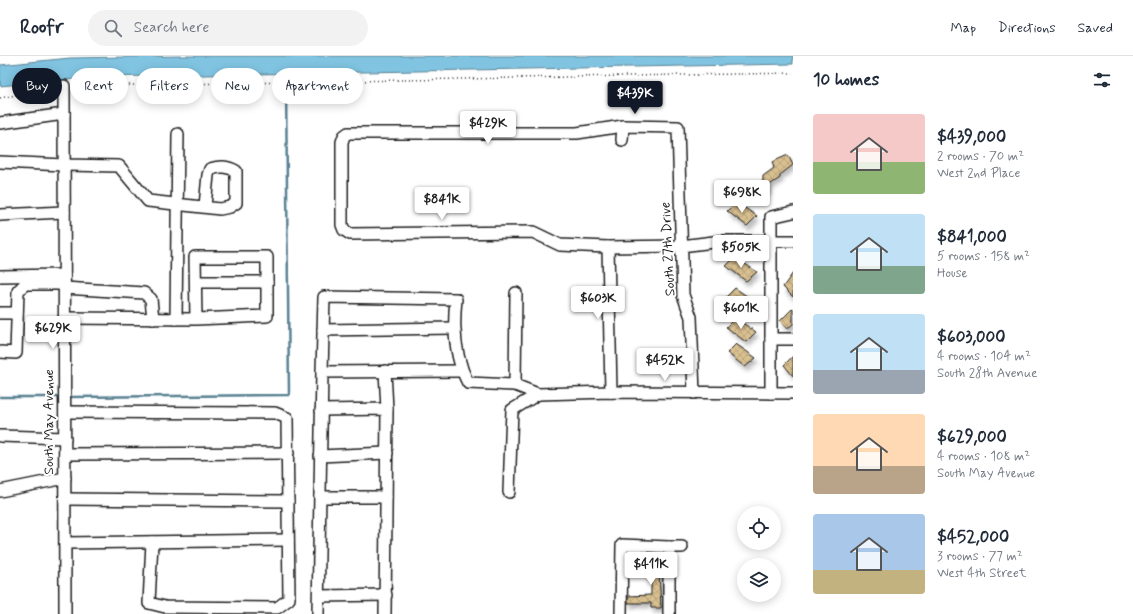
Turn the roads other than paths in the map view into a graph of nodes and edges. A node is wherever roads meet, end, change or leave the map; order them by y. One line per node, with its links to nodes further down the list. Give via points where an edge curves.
1 (64, 86): 2 (street, South May Avenue)
2 (64, 114): 3 (street); 8 (street, South May Avenue)
3 (0, 123)
4 (623, 126): 6 (street); 16 (street, South 27th Drive, via 678,127); 17 (street, via 577,133 348,133 342,142 342,225 350,234 533,232 560,244)
5 (178, 134): 9 (street)
6 (622, 140)
7 (0, 162): 8 (street)
8 (64, 166): 9 (street, via 119,166 148,201); 11 (street, South May Avenue)
9 (177, 204): 10 (street); 27 (street)
10 (205, 206)
11 (64, 212): 13 (street); 19 (street, South May Avenue)
12 (793, 212): 14 (street, via 770,217)
13 (0, 215)
14 (770, 241): 15 (street); 16 (street, via 722,241); 31 (street)
15 (793, 241)
16 (681, 246): 17 (street); 40 (street, South 27th Drive, via 683,295 691,317)
17 (608, 247): 38 (street)
18 (0, 276): 19 (street)
19 (64, 282): 24 (street, via 25,284 18,291); 25 (street, South May Avenue); 26 (street, via 144,293 151,298)
20 (196, 282): 21 (street); 21 (street, via 195,256 267,257); 28 (street)
21 (267, 282): 28 (street, via 267,316)
22 (516, 293): 37 (street)
23 (0, 313): 24 (street)
24 (17, 313): 33 (street, via 16,352)
25 (64, 318): 26 (street); 45 (street, South May Avenue)
26 (152, 319): 27 (street)
27 (176, 319): 28 (street)
28 (196, 319)
29 (454, 328): 30 (street); 30 (street, via 456,299 324,298); 35 (street)
30 (323, 330): 36 (street)
31 (770, 339): 32 (street); 41 (street)
32 (793, 339)
33 (0, 352)
34 (385, 371): 35 (street); 36 (street); 43 (street)
35 (462, 371): 37 (street, via 468,383)
36 (322, 372): 44 (street)
37 (515, 385): 39 (street)
38 (611, 392): 39 (street); 40 (street)
39 (538, 394): 54 (street, via 512,410)
40 (694, 394): 41 (street)
41 (771, 394): 42 (street)
42 (793, 394)
43 (387, 409): 44 (street); 49 (street)
44 (321, 410): 51 (street)
45 (64, 412): 47 (street, South May Avenue); 48 (street, via 275,413 287,418)
46 (0, 436): 47 (street)
47 (64, 438): 50 (street, South May Avenue)
48 (288, 453): 50 (street); 58 (street)
49 (387, 453): 51 (street); 56 (street)
50 (64, 454): 52 (street, South May Avenue)
51 (320, 456): 55 (street)
52 (64, 478): 53 (street); 57 (street, South May Avenue)
53 (0, 491)
54 (509, 492)
55 (320, 497): 56 (street); 65 (street)
56 (386, 498): 64 (street)
57 (64, 499): 58 (street); 61 (street, South May Avenue)
58 (288, 501): 59 (street)
59 (288, 540): 60 (street); 60 (street, via 289,599 277,608 165,607 150,603)
60 (152, 542): 61 (street)
61 (64, 544): 66 (street, South May Avenue)
62 (669, 547): 63 (street); 69 (street, via 622,545); 70 (street)
63 (682, 547)
64 (386, 595): 65 (street); 68 (street)
65 (318, 596): 67 (street)
66 (64, 614)
67 (318, 614)
68 (386, 614)
69 (621, 614)
70 (669, 614)

